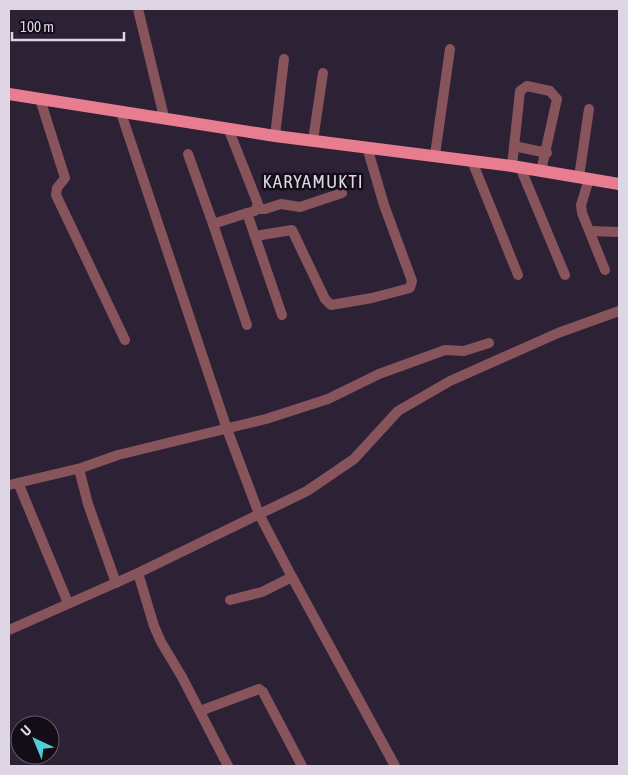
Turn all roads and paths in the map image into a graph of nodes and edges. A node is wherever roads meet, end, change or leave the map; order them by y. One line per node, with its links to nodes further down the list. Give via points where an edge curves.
1 (138, 9): 9 (street)
2 (450, 49): 17 (street)
3 (284, 59): 11 (street)
4 (323, 73): 12 (street)
5 (9, 94): 6 (main road)
6 (40, 99): 8 (main road); 36 (street, via 65,178 56,195)
7 (589, 109): 21 (street)
8 (121, 112): 9 (main road); 38 (street)
9 (164, 118): 10 (main road)
10 (228, 128): 11 (main road); 24 (street)
11 (275, 136): 12 (main road)
12 (313, 140): 14 (main road)
13 (514, 146): 15 (street); 15 (street, via 520,91 527,86 550,91 557,99); 19 (street)
14 (367, 147): 17 (main road); 29 (street, via 412,281 410,288 331,305 292,230)
15 (547, 153): 20 (street)
16 (188, 154): 26 (street)
17 (435, 155): 18 (main road)
18 (472, 161): 19 (main road); 31 (street)
19 (516, 166): 20 (main road); 32 (street)
20 (541, 171): 21 (main road)
21 (584, 178): 22 (main road); 27 (street, via 581,206)
22 (619, 184)
23 (342, 194): 24 (street, via 300,207 281,204)
24 (258, 209): 25 (street)
25 (247, 213): 26 (street); 29 (street)
26 (213, 224): 35 (street)
27 (591, 231): 28 (street); 30 (street)
28 (619, 232)
29 (256, 236): 34 (street)
30 (605, 270)
31 (518, 275)
32 (565, 275)
33 (619, 311): 41 (street, via 527,346 412,401 391,416 366,446 334,474)
34 (282, 315)
35 (246, 325)
36 (125, 340)
37 (489, 342): 38 (street, via 464,351 446,350 380,374 316,404)
38 (227, 430): 39 (street, via 118,455); 41 (street)
39 (79, 469): 40 (street); 44 (street)
40 (14, 485): 46 (street)
41 (259, 514): 42 (street); 43 (street)
42 (138, 573): 44 (street); 48 (street, via 154,626)
43 (292, 577): 45 (street, via 262,592); 51 (street)
44 (116, 582): 46 (street)
45 (230, 600)
46 (68, 603): 47 (street)
47 (9, 630)
48 (200, 711): 49 (street); 50 (street, via 259,689)
49 (228, 766)
50 (302, 766)
51 (395, 766)

